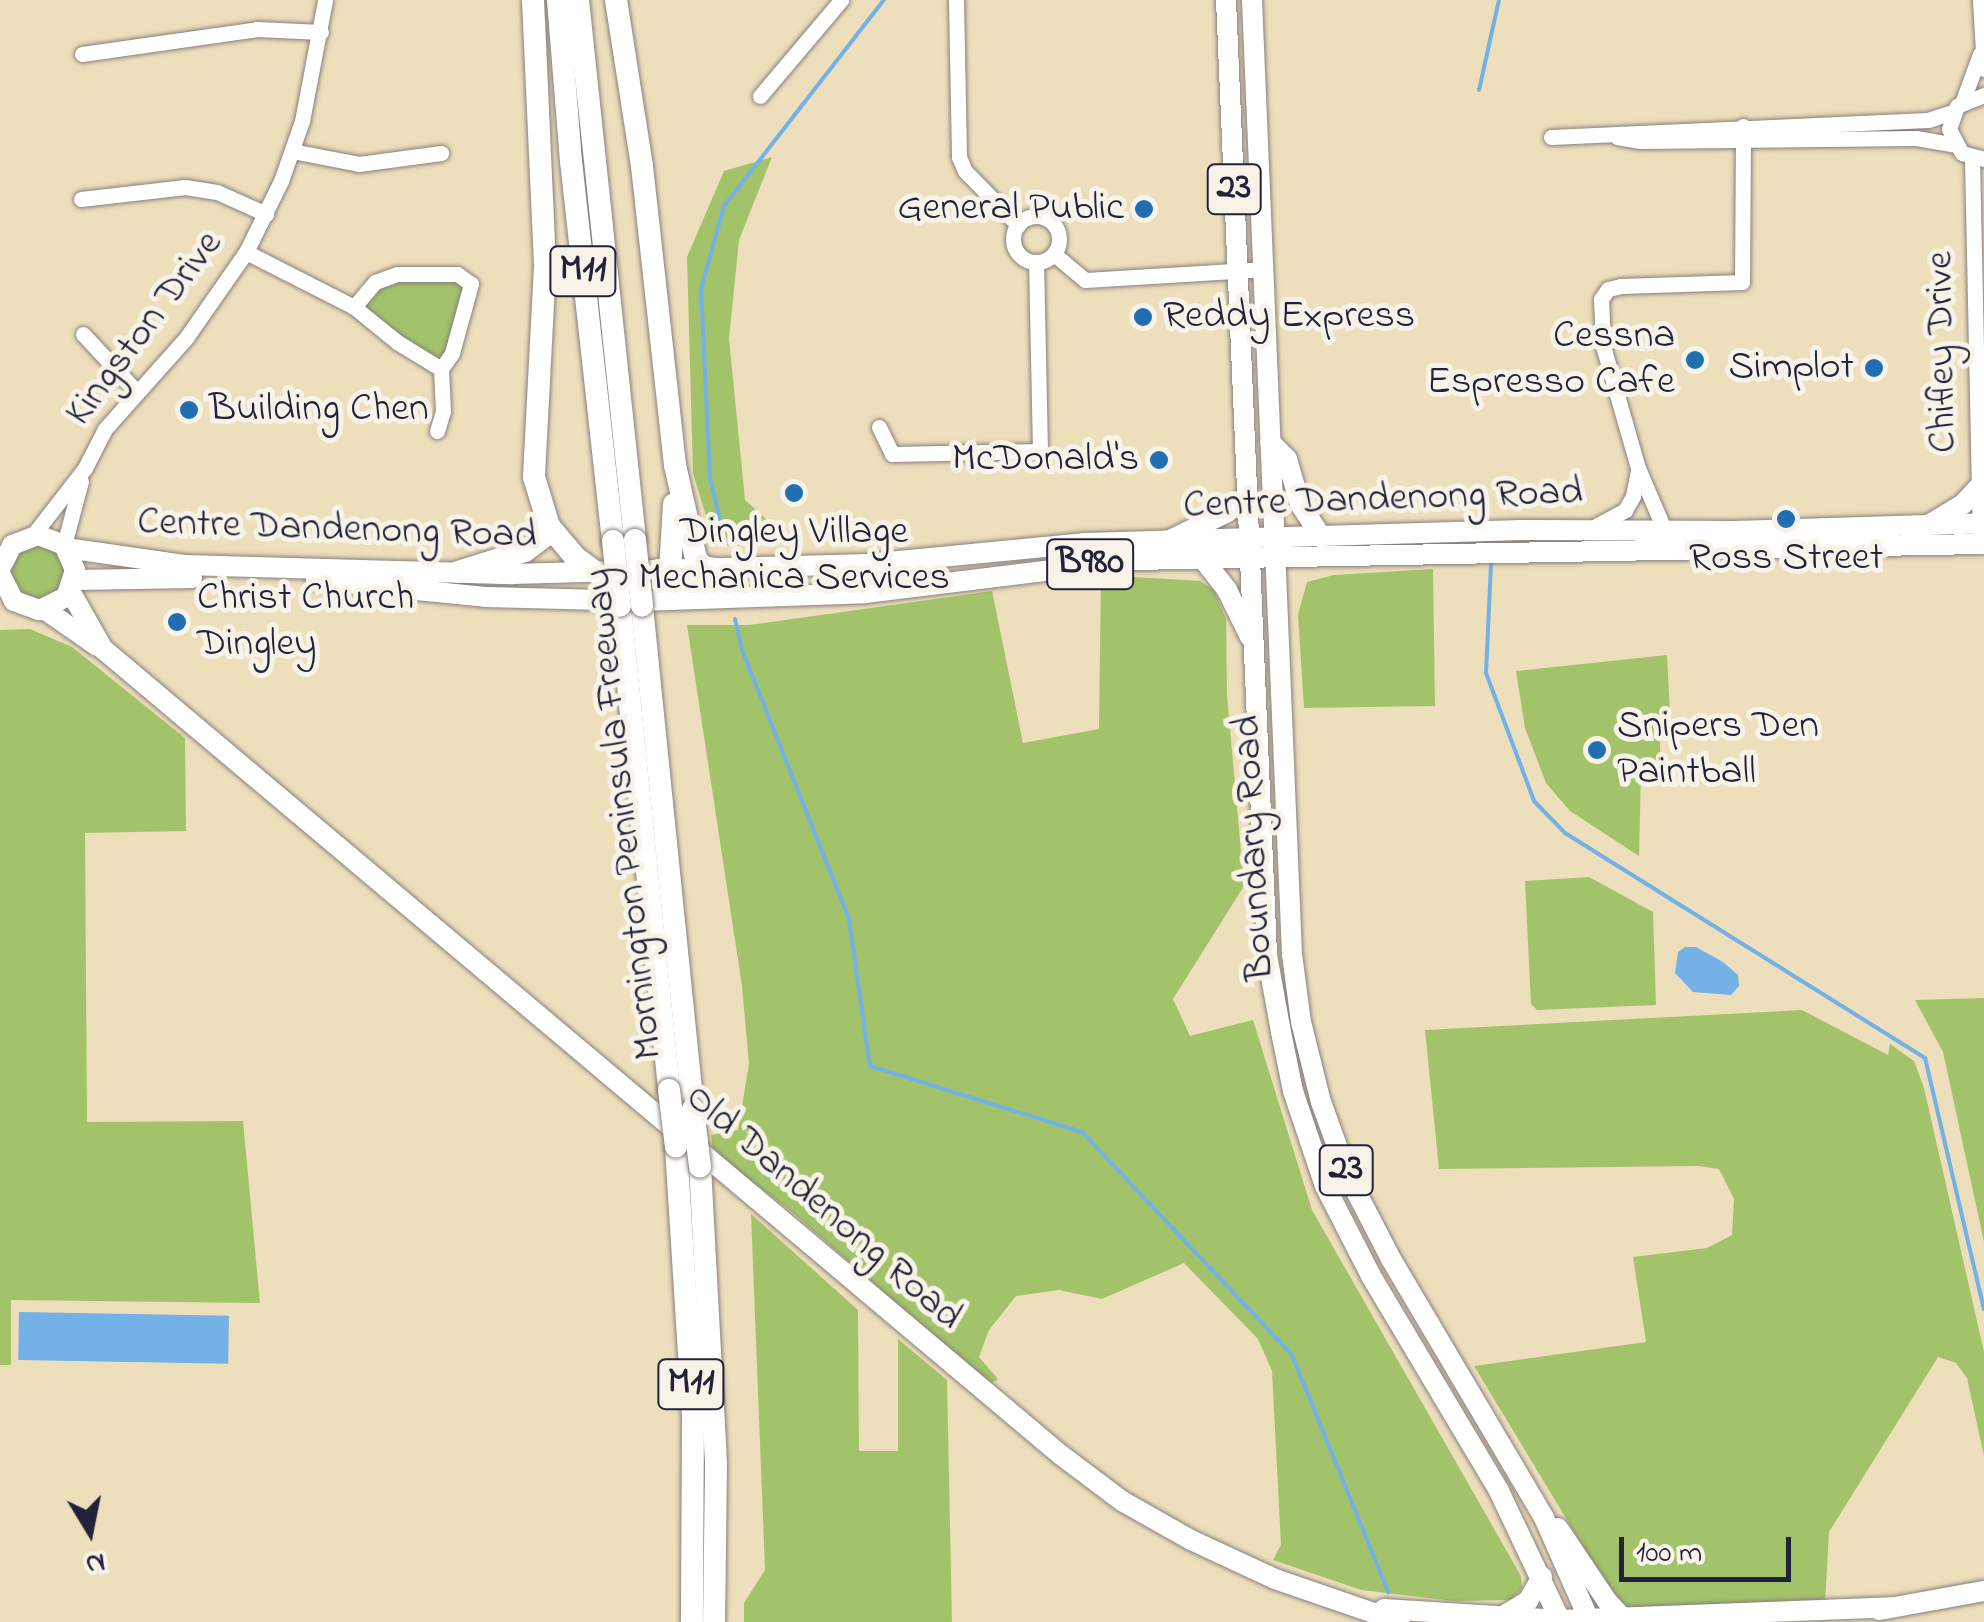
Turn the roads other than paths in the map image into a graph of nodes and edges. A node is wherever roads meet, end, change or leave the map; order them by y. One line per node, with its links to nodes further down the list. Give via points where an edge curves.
1 (326, 0): 11 (street, Kingston Drive)
2 (533, 0): 44 (highway, via 545,266 534,476)
3 (558, 0): 51 (highway, Mornington Peninsula Freeway / M11, via 571,161)
4 (578, 0): 51 (highway, Mornington Peninsula Freeway / M11)
5 (616, 0): 39 (highway)
6 (841, 0): 15 (street)
7 (956, 0): 25 (street, via 959,157)
8 (1226, 0): 29 (main road, Boundary Road / 23)
9 (1252, 0): 30 (main road, Boundary Road / 23)
10 (1980, 0): 13 (street)
11 (321, 32): 12 (street, via 257,29); 20 (street, Kingston Drive)
12 (82, 54)
13 (1982, 62): 16 (street)
14 (1984, 95): 16 (street)
15 (760, 96)
16 (1958, 106): 17 (street, via 1928,120); 19 (street, via 1949,129)
17 (1743, 134): 18 (street, via 1638,130); 19 (street); 41 (street, via 1742,282 1621,286 1602,299 1602,346)
18 (1551, 137)
19 (1955, 145): 22 (street)
20 (292, 151): 21 (street, via 360,164); 24 (street, Kingston Drive)
21 (441, 153)
22 (1978, 158): 42 (street, Chifley Drive)
23 (81, 199): 24 (street, via 185,188 217,192)
24 (266, 214): 26 (street, Kingston Drive)
25 (1018, 225): 27 (street, via 1040,216 1054,223 1060,239); 28 (street, via 1016,250)
26 (246, 252): 31 (street); 35 (street, Kingston Drive, via 208,310)
27 (1054, 254): 28 (street); 29 (street, via 1085,280)
28 (1036, 262): 36 (street, via 1040,451 892,454)
29 (1237, 274): 30 (street); 32 (main road, Boundary Road / 23)
30 (1263, 275): 32 (main road); 38 (main road, Boundary Road / 23)
31 (354, 306): 34 (street); 34 (street, via 375,282 397,274 467,278 470,296)
32 (1239, 318): 43 (main road, Boundary Road / 23)
33 (83, 334): 35 (street)
34 (441, 369): 37 (street)
35 (137, 392): 40 (street, Kingston Drive, via 105,429)
36 (879, 427)
37 (437, 431)
38 (1270, 442): 49 (main road, via 1287,458 1300,504); 54 (main road, Boundary Road / 23)
39 (675, 466): 57 (highway, via 695,556 703,567); 58 (highway)
40 (85, 468): 50 (street, Kingston Drive); 53 (street, Kingston Drive)
41 (1638, 468): 46 (street, via 1628,506); 47 (street)
42 (1978, 488): 45 (main road); 48 (street, Chifley Drive)
43 (1246, 497): 52 (main road); 55 (main road, Boundary Road / 23)
44 (547, 522): 60 (highway, via 545,536 532,546); 61 (highway)
45 (1928, 525): 47 (main road, Centre Dandenong Road); 48 (main road, Centre Dandenong Road)
46 (1590, 529): 47 (main road, Centre Dandenong Road); 49 (main road, Centre Dandenong Road)
47 (1664, 530)
48 (1982, 534): 54 (main road, Centre Dandenong Road)
49 (1320, 536): 54 (main road, Centre Dandenong Road)
50 (17, 537): 53 (main road, B980, via 50,537); 59 (main road)
51 (624, 541): 64 (highway, Mornington Peninsula Freeway / M11, bridge)
52 (1169, 541): 56 (main road, Centre Dandenong Road / B980); 57 (main road, Centre Dandenong Road / B980)
53 (65, 547): 60 (main road, Centre Dandenong Road / B980, via 184,565); 63 (main road, via 74,561)
54 (1275, 548): 55 (main road, Centre Dandenong Road / B980); 70 (main road, Boundary Road / 23, via 1292,954 1321,1102 1348,1176 1390,1259)
55 (1249, 549): 56 (main road, Centre Dandenong Road / B980); 68 (main road, Boundary Road / 23)
56 (1206, 553): 64 (main road, Centre Dandenong Road / B980, via 865,593); 68 (main road)
57 (716, 569): 58 (main road, Centre Dandenong Road / B980)
58 (670, 570): 61 (main road, Centre Dandenong Road / B980); 64 (main road, via 661,586)
59 (0, 571): 62 (main road)
60 (458, 572): 61 (main road, Centre Dandenong Road / B980)
61 (596, 572): 64 (main road)
62 (1, 583): 65 (main road)
63 (72, 586): 64 (main road, Centre Dandenong Road / B980, via 98,576 278,578); 66 (main road, B980); 69 (main road, Old Dandenong Road)
64 (635, 604): 79 (highway, Mornington Peninsula Freeway / M11, bridge, via 692,1398); 80 (highway, Mornington Peninsula Freeway / M11, bridge, via 700,1168 716,1464)
65 (22, 606): 66 (main road); 67 (main road)
66 (44, 609): 69 (main road, Old Dandenong Road)
67 (0, 613)
68 (1254, 642): 71 (main road, Boundary Road / 23, via 1268,954 1293,1091 1348,1231)
69 (104, 649): 73 (main road, Old Dandenong Road, via 1060,1455 1191,1540)
70 (1544, 1518): 76 (main road, via 1570,1541); 78 (main road, Boundary Road / 23)
71 (1542, 1578): 75 (main road, via 1528,1601); 77 (main road, Boundary Road / 23)
72 (1984, 1591): 74 (main road, Old Dandenong Road)
73 (1352, 1606): 75 (main road, Old Dandenong Road); 81 (main road, Old Dandenong Road)
74 (1891, 1607): 76 (main road, Old Dandenong Road); 82 (main road, Old Dandenong Road)
75 (1496, 1618): 77 (main road, Old Dandenong Road)
76 (1624, 1618): 78 (main road, Old Dandenong Road)
77 (1560, 1621): 78 (main road, Old Dandenong Road)
78 (1590, 1621)
79 (692, 1622)
80 (714, 1622)
81 (1400, 1622)
82 (1818, 1622)

